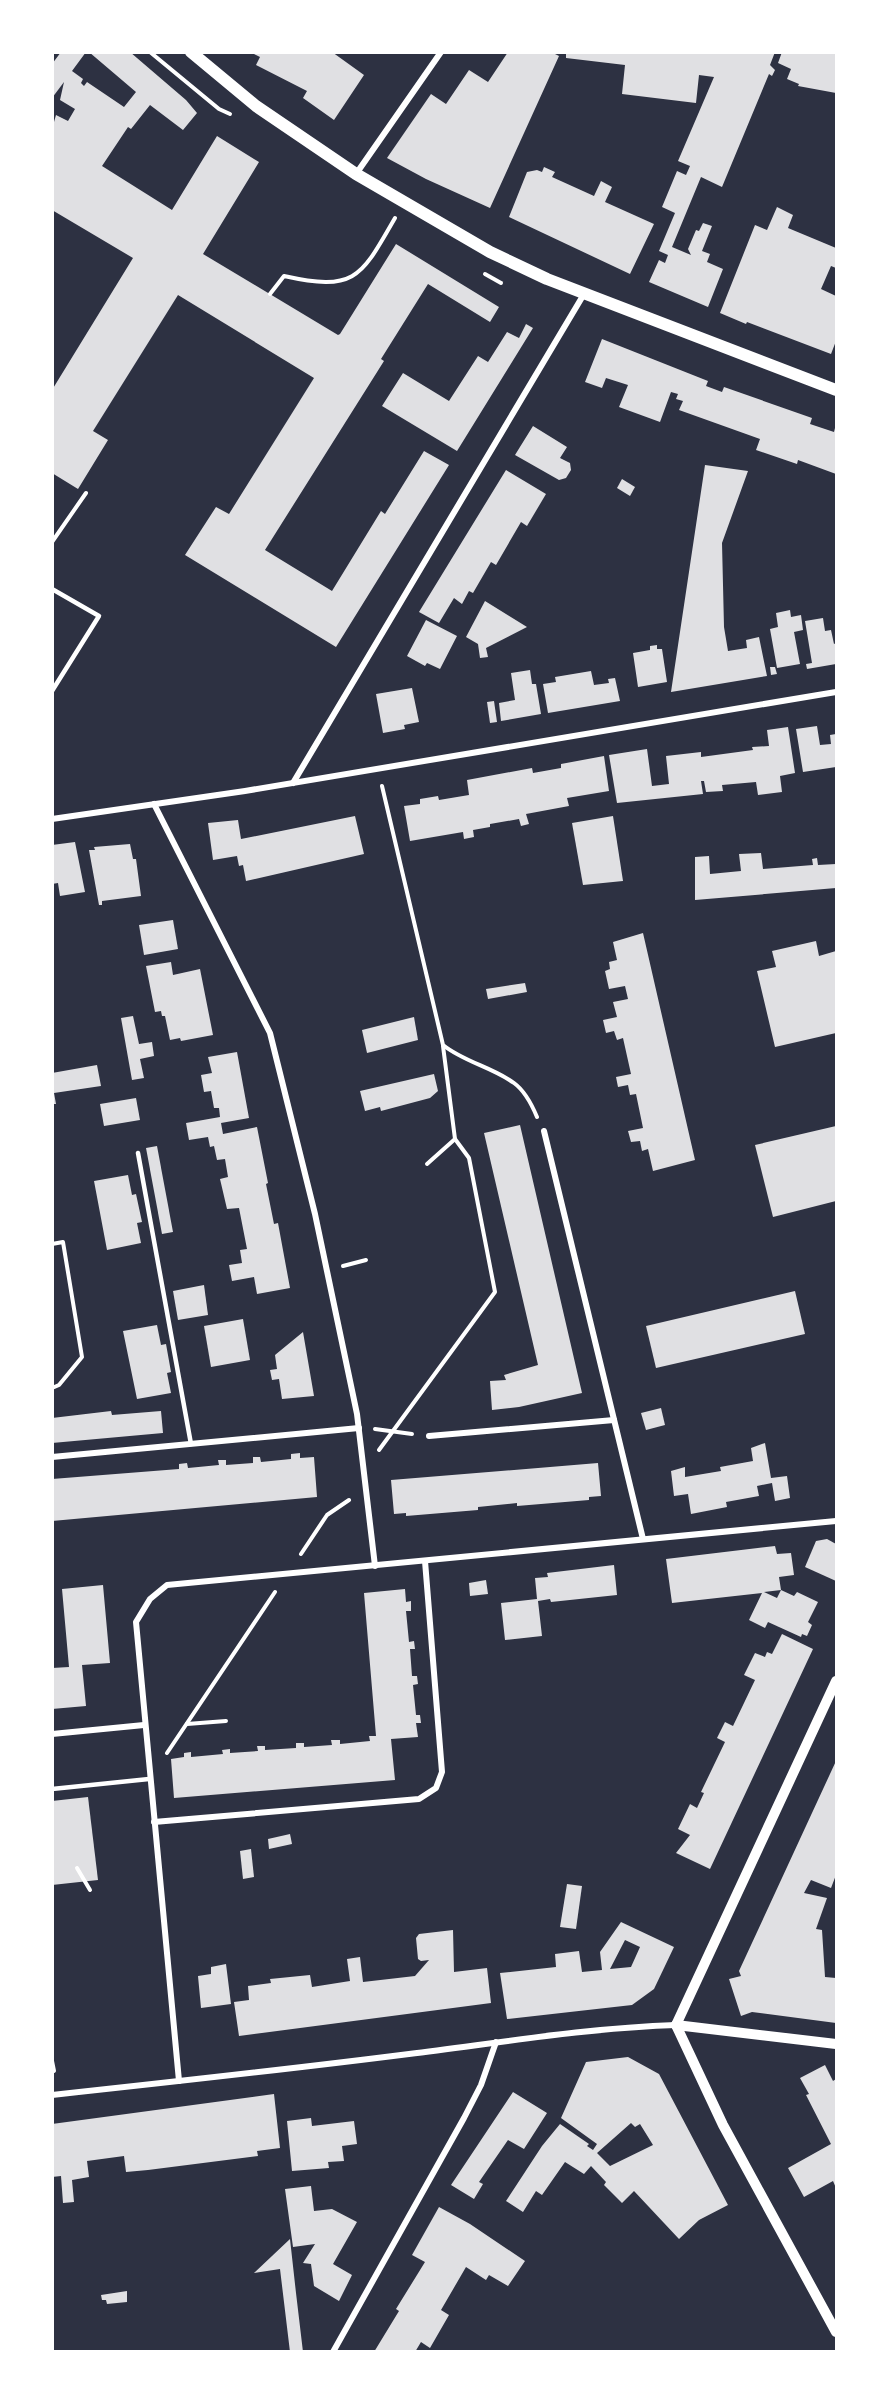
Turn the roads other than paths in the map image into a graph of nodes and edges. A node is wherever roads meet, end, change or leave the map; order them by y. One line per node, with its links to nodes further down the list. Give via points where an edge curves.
1 (191, 52): 3 (main road, via 256,106)
2 (441, 52): 3 (street)
3 (356, 174): 4 (main road, via 490,252)
4 (584, 294): 5 (main road); 9 (street)
5 (837, 390)
6 (52, 589): 7 (lane, via 99,616)
7 (52, 691)
8 (837, 692): 9 (street)
9 (293, 783): 10 (street)
10 (154, 804): 11 (street); 15 (street, via 270,1033 315,1214)
11 (52, 819)
12 (544, 1131): 14 (street)
13 (138, 1153): 17 (lane)
14 (614, 1420): 16 (street); 20 (street)
15 (359, 1428): 17 (street); 22 (street)
16 (429, 1436)
17 (191, 1444): 18 (street)
18 (52, 1457)
19 (837, 1521): 20 (street)
20 (643, 1539): 21 (street)
21 (425, 1561): 22 (street); 28 (street, via 442,1772 436,1788 418,1799)
22 (375, 1566): 24 (street, via 167,1585 150,1599 136,1622)
23 (837, 1681): 29 (street)
24 (144, 1725): 25 (street); 26 (street)
25 (52, 1734)
26 (149, 1779): 27 (lane); 28 (street)
27 (52, 1789)
28 (154, 1822): 32 (street)
29 (676, 2025): 30 (street); 31 (street); 34 (street, via 723,2125)
30 (496, 2042): 32 (street); 35 (street, via 464,2118)
31 (837, 2044)
32 (179, 2081): 33 (street)
33 (52, 2095)
34 (837, 2332)
35 (333, 2352)

